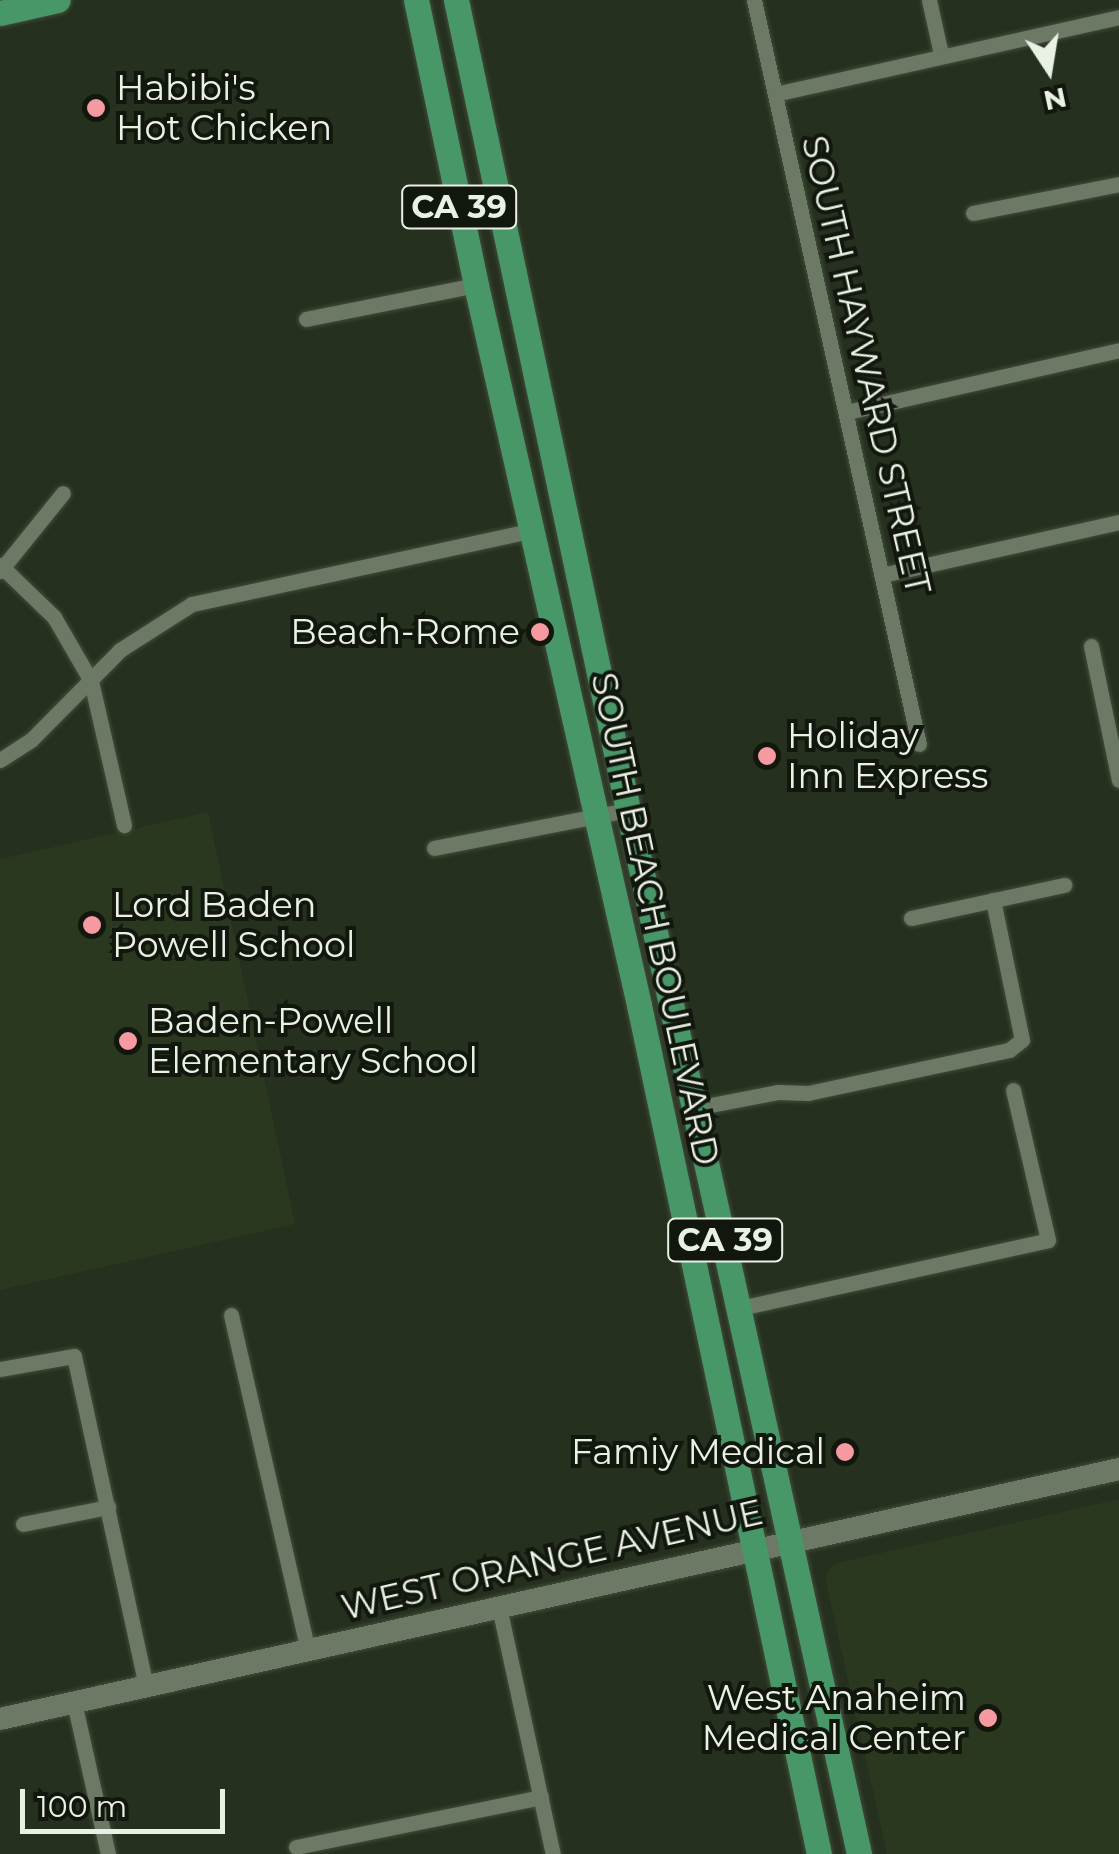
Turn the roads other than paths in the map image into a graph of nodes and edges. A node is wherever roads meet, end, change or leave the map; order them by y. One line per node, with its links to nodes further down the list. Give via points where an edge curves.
1 (58, 0): 7 (main road)
2 (416, 0): 13 (main road, SOUTH BEACH BOULEVARD / CA 39)
3 (456, 0): 27 (main road, SOUTH BEACH BOULEVARD / CA 39)
4 (754, 0): 10 (street, SOUTH HAYWARD STREET)
5 (929, 0): 9 (street)
6 (1106, 0): 8 (street)
7 (0, 13)
8 (1114, 18): 9 (street)
9 (942, 54): 10 (street)
10 (775, 94): 16 (street, SOUTH HAYWARD STREET)
11 (1119, 184): 12 (street)
12 (974, 214)
13 (476, 285): 14 (street); 19 (main road, SOUTH BEACH BOULEVARD / CA 39)
14 (306, 319)
15 (1119, 350): 16 (street)
16 (847, 412): 21 (street, SOUTH HAYWARD STREET)
17 (62, 493): 20 (street)
18 (1119, 522): 21 (street)
19 (533, 530): 23 (street, via 192,604 120,650); 28 (main road, SOUTH BEACH BOULEVARD / CA 39)
20 (1, 568): 23 (street, via 54,617)
21 (882, 575): 24 (street, SOUTH HAYWARD STREET)
22 (1091, 646): 26 (street)
23 (90, 681): 25 (street, via 31,740); 29 (street)
24 (919, 744)
25 (0, 760)
26 (1119, 780)
27 (628, 810): 28 (street); 35 (main road, SOUTH BEACH BOULEVARD / CA 39)
28 (598, 817): 30 (street); 43 (main road, SOUTH BEACH BOULEVARD / CA 39)
29 (124, 825)
30 (434, 848)
31 (1064, 885): 32 (street)
32 (992, 900): 33 (street); 35 (street, via 1022,1040 1009,1050 808,1093)
33 (911, 918)
34 (1014, 1090): 36 (street, via 1048,1240)
35 (695, 1108): 36 (main road, SOUTH BEACH BOULEVARD / CA 39)
36 (740, 1308): 42 (main road, SOUTH BEACH BOULEVARD / CA 39)
37 (231, 1315): 45 (street)
38 (0, 1369): 40 (street, via 74,1356)
39 (1119, 1470): 42 (street, WEST ORANGE AVENUE)
40 (108, 1508): 41 (street); 46 (street)
41 (23, 1524)
42 (790, 1543): 43 (street, WEST ORANGE AVENUE); 54 (main road, SOUTH BEACH BOULEVARD / CA 39)
43 (755, 1550): 44 (street, WEST ORANGE AVENUE); 53 (main road, SOUTH BEACH BOULEVARD / CA 39)
44 (499, 1607): 45 (street, WEST ORANGE AVENUE); 49 (street)
45 (308, 1650): 46 (street, WEST ORANGE AVENUE)
46 (146, 1686): 47 (street, WEST ORANGE AVENUE)
47 (74, 1702): 48 (street, WEST ORANGE AVENUE); 51 (street)
48 (0, 1719)
49 (541, 1797): 50 (street); 52 (street)
50 (296, 1848)
51 (108, 1854)
52 (553, 1854)
53 (820, 1854)
54 (859, 1854)

